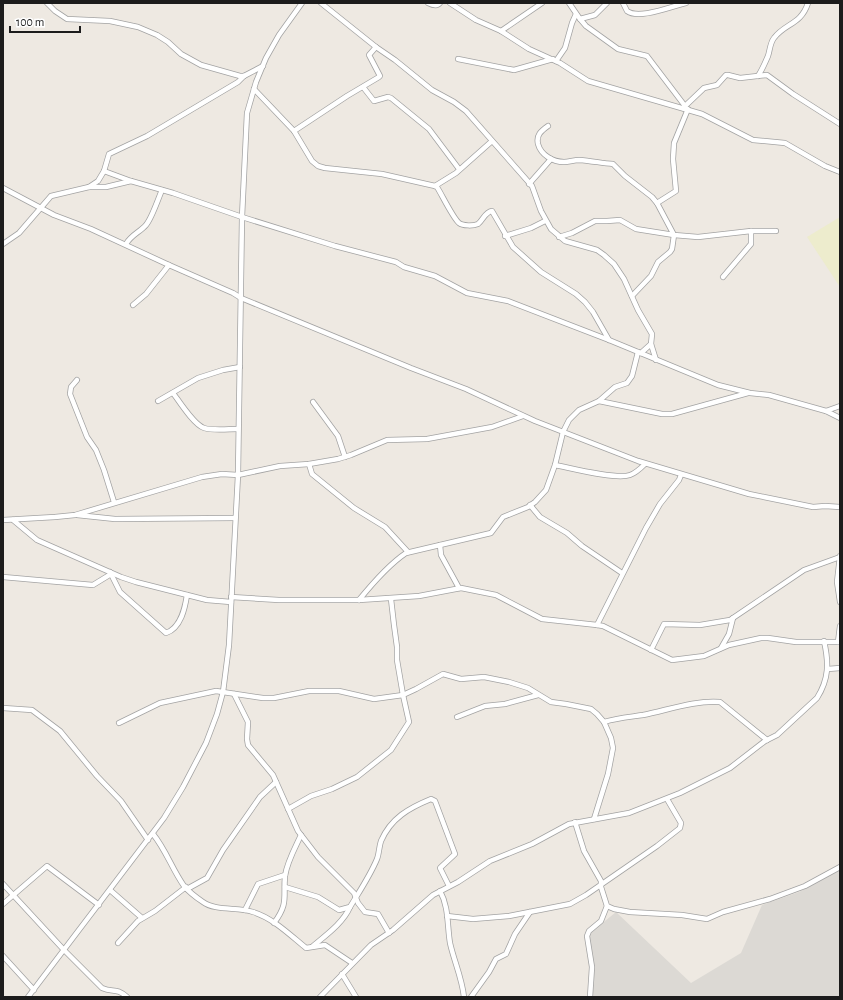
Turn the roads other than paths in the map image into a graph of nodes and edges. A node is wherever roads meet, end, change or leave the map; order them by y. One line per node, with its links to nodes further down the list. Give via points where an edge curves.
1 (47, 3): 20 (street, via 67,19 110,21 138,27 157,35 181,54 201,65)
2 (302, 3): 19 (street, via 279,35)
3 (321, 3): 16 (street)
4 (428, 3): 5 (street, via 435,6)
5 (440, 3)
6 (450, 3): 15 (street, via 476,20)
7 (542, 3): 15 (street)
8 (569, 3): 13 (street)
9 (607, 3): 14 (street, via 595,15)
10 (623, 3): 11 (street, via 627,11 633,14 649,13)
11 (686, 3)
12 (808, 3): 21 (street, via 798,20 774,37)
13 (576, 14): 14 (street); 18 (street, via 565,48)
14 (580, 19): 24 (street, via 618,49 647,56)
15 (501, 31): 18 (street, via 529,49)
16 (376, 47): 22 (street, via 369,55 380,76); 28 (street, via 432,90 459,105)
17 (458, 60): 18 (street, via 514,70)
18 (555, 60): 24 (street, via 588,81)
19 (263, 66): 20 (street); 23 (street)
20 (244, 76): 31 (street, via 153,132 109,154)
21 (758, 76): 24 (street, via 740,78 726,75 717,85 701,90); 25 (street, via 770,76)
22 (364, 87): 27 (street); 30 (street, via 373,100 391,98 429,129)
23 (254, 89): 27 (street); 41 (street, via 247,114)
24 (685, 108): 32 (street, via 753,140 785,143); 39 (street, via 674,143 676,191)
25 (840, 124)
26 (548, 126): 29 (street, via 537,138 543,153)
27 (294, 131): 36 (street, via 308,156 318,166 382,174)
28 (492, 141): 30 (street); 34 (street)
29 (551, 159): 34 (street); 39 (street, via 563,162 578,160 613,164)
30 (459, 170): 36 (street)
31 (104, 171): 33 (street); 35 (street, via 98,181)
32 (840, 172)
33 (131, 181): 35 (street, via 106,187); 38 (street)
34 (530, 184): 42 (street)
35 (89, 186): 40 (street, via 53,194)
36 (434, 186): 46 (street, via 460,223 474,225 492,211)
37 (3, 188): 40 (street)
38 (162, 190): 41 (street); 49 (street, via 149,221)
39 (657, 203): 45 (street)
40 (41, 208): 48 (street, via 19,233); 49 (street)
41 (242, 217): 53 (street); 55 (street, via 396,262 404,267 435,276 467,293 508,301)
42 (546, 221): 46 (street); 47 (street)
43 (750, 231): 44 (street); 45 (street, via 698,237); 51 (street, via 751,244)
44 (776, 231)
45 (674, 235): 47 (street, via 636,229 620,220 595,221); 52 (street, via 670,252 658,262 651,276)
46 (505, 236): 55 (street, via 513,247 541,272 585,302)
47 (559, 237): 52 (street, via 604,255 614,264)
48 (3, 244)
49 (126, 244): 50 (street)
50 (169, 265): 53 (street); 54 (street, via 146,294)
51 (723, 277)
52 (632, 296): 56 (street, via 652,334)
53 (241, 298): 59 (street); 68 (street, via 466,389)
54 (133, 305)
55 (609, 340): 57 (street)
56 (651, 344): 57 (street); 58 (street)
57 (640, 353): 58 (street); 64 (street, via 630,380 612,389)
58 (656, 360): 61 (street, via 718,385)
59 (240, 367): 62 (street, via 205,376); 70 (street)
60 (77, 380): 78 (street, via 71,387 70,394 87,437 96,450)
61 (750, 392): 64 (street, via 672,414); 67 (street)
62 (173, 393): 63 (street); 70 (street, via 188,414 204,428)
63 (158, 401)
64 (599, 401): 71 (street, via 579,410 569,420)
65 (313, 402): 72 (street, via 338,436)
66 (840, 406): 67 (street)
67 (826, 411): 69 (street)
68 (523, 416): 71 (street); 72 (street, via 492,427 427,439 387,440)
69 (840, 418)
70 (238, 429): 76 (street)
71 (563, 432): 74 (street); 75 (street)
72 (345, 457): 73 (street)
73 (309, 464): 76 (street, via 280,466); 86 (street, via 312,474 354,508 385,526)
74 (555, 464): 75 (street, via 622,476 636,472); 79 (street, via 546,490)
75 (646, 464): 77 (street)
76 (238, 475): 78 (street, via 202,477); 82 (street)
77 (681, 475): 80 (street, via 749,494 813,507); 89 (street, via 646,528)
78 (114, 502): 81 (street)
79 (530, 505): 85 (street, via 503,517 491,532); 89 (street, via 540,517 567,533)
80 (840, 507)
81 (75, 515): 82 (street, via 115,519); 84 (street)
82 (235, 518): 94 (street)
83 (3, 520): 84 (street)
84 (13, 520): 88 (street, via 37,540)
85 (440, 545): 86 (street); 91 (street, via 441,555)
86 (408, 552): 95 (street, via 394,562)
87 (840, 557): 96 (street, via 836,582); 97 (street, via 804,570)
88 (110, 573): 90 (street, via 93,585); 92 (street); 92 (street, via 118,590 166,633 170,632 182,617)
89 (622, 573): 98 (street)
90 (3, 577)
91 (459, 588): 93 (street); 98 (street, via 496,595 542,619)
92 (187, 595): 94 (street, via 207,600)
93 (391, 599): 95 (street); 108 (street)
94 (231, 600): 95 (street); 106 (street)
95 (359, 600)
96 (840, 602)
97 (733, 618): 102 (street, via 729,634); 103 (street, via 706,624 664,624)
98 (597, 624): 103 (street)
99 (840, 626): 101 (street)
100 (824, 642): 101 (street); 102 (street, via 761,638); 105 (street)
101 (839, 642)
102 (721, 648): 103 (street, via 704,656 672,660)
103 (651, 650)
104 (840, 668): 105 (street)
105 (828, 669): 114 (street, via 817,698 777,735)
106 (223, 692): 107 (street); 113 (street, via 216,691 168,701); 120 (street, via 206,743 183,787)
107 (234, 694): 108 (street, via 274,698 309,692 339,691 374,699); 115 (street, via 248,722 248,745 266,765)
108 (402, 695): 109 (street, via 443,674 509,682 528,688); 117 (street, via 409,722 391,750 357,777 311,796)
109 (538, 695): 111 (street, via 505,704 485,706); 112 (street, via 551,702 591,709)
110 (3, 708): 122 (street, via 32,710 60,731 121,801)
111 (457, 717)
112 (604, 722): 114 (street, via 717,701); 118 (street, via 613,748)
113 (119, 723)
114 (767, 740): 116 (street, via 730,768)
115 (276, 782): 117 (street); 129 (street, via 260,797 207,878)
116 (667, 799): 118 (street, via 629,813); 125 (street, via 681,823 680,828)
117 (288, 809): 121 (street)
118 (594, 819): 119 (street)
119 (575, 822): 125 (street, via 584,851); 127 (street, via 521,849 490,861)
120 (153, 834): 122 (street); 129 (street)
121 (301, 835): 124 (street); 133 (street, via 318,857)
122 (148, 840): 130 (street)
123 (840, 867): 136 (street, via 804,886 707,919 630,912)
124 (285, 875): 128 (street); 138 (street, via 258,884)
125 (601, 883): 136 (street); 140 (street, via 570,904)
126 (3, 884): 132 (street)
127 (449, 886): 131 (street); 133 (street, via 440,868 455,854 435,800 431,799 418,804 393,821 381,843 377,859)
128 (286, 887): 139 (street, via 318,896); 144 (street, via 284,906)
129 (186, 888): 138 (street, via 208,906); 142 (street)
130 (110, 890): 135 (street); 142 (street)
131 (440, 891): 141 (street); 145 (street)
132 (14, 895): 134 (street); 135 (street, via 47,866); 148 (street)
133 (356, 896): 137 (street); 145 (street, via 365,912 378,914)
134 (3, 904)
135 (99, 905): 148 (street)
136 (608, 906): 159 (street, via 601,921 586,936 592,967)
137 (350, 907): 139 (street); 143 (street)
138 (245, 910): 144 (street, via 268,918)
139 (339, 910): 143 (street)
140 (530, 912): 141 (street, via 473,919); 158 (street, via 517,930 506,954 496,959)
141 (448, 916): 157 (street, via 450,942)
142 (142, 918): 146 (street)
143 (341, 921): 147 (street)
144 (274, 923): 147 (street, via 306,948)
145 (389, 933): 150 (street, via 371,945)
146 (118, 943)
147 (312, 947): 150 (street, via 325,945)
148 (64, 950): 152 (street); 154 (street, via 102,988 118,990)
149 (3, 956): 152 (street)
150 (352, 963): 151 (street)
151 (342, 974): 155 (street); 156 (street)
152 (34, 990): 153 (street)
153 (28, 997)
154 (127, 997)
155 (320, 997)
156 (356, 997)
157 (464, 997)
158 (471, 997)
159 (590, 997)

